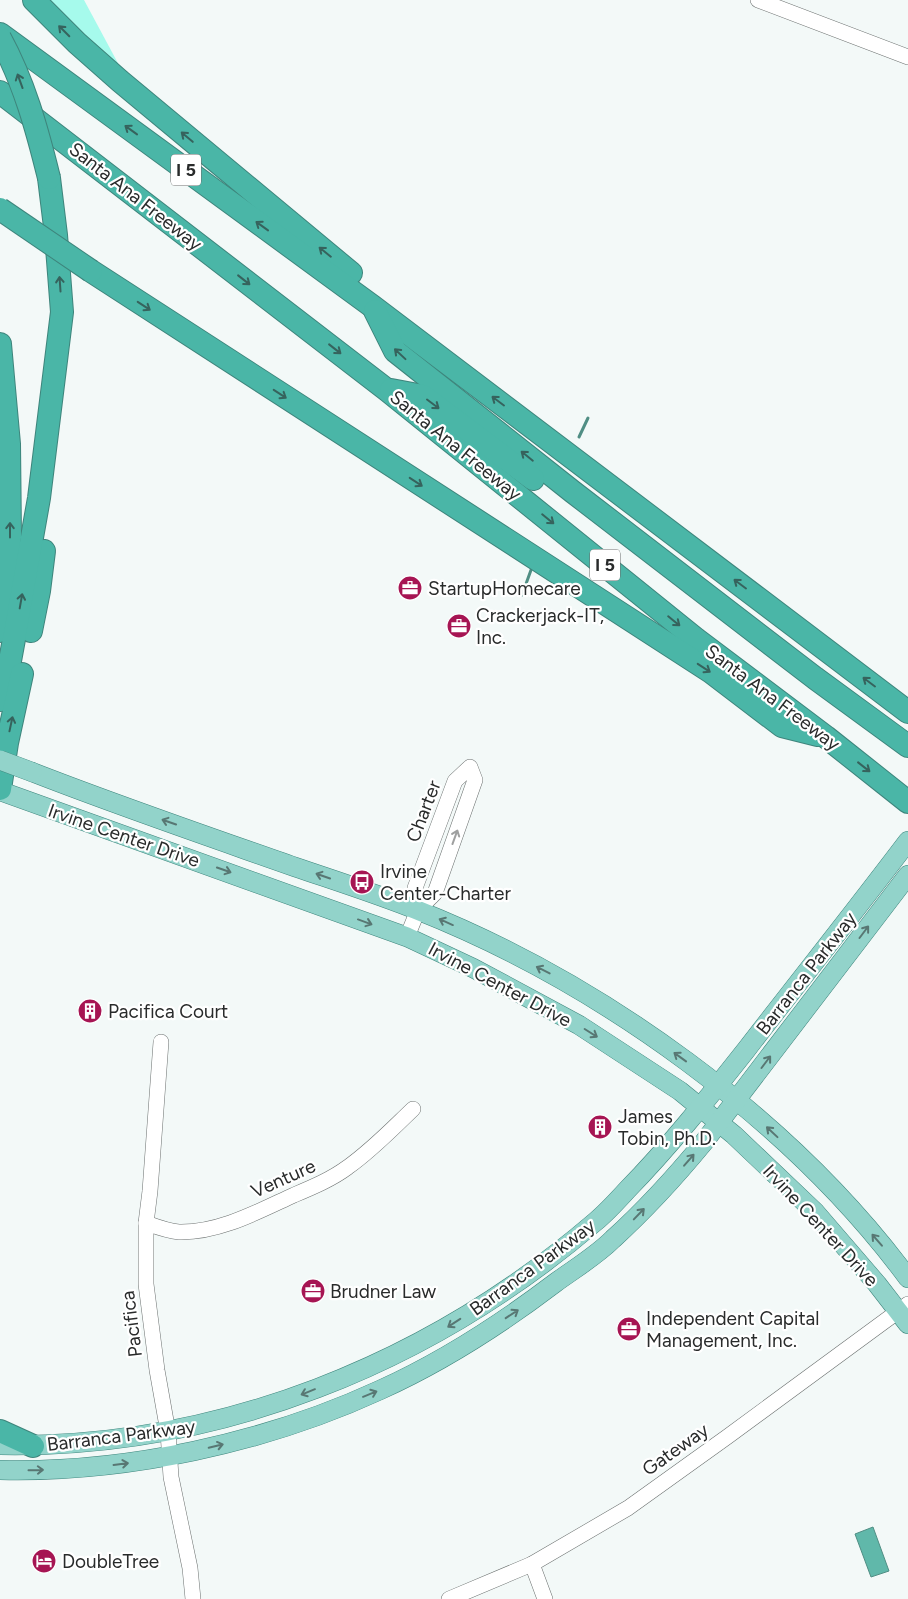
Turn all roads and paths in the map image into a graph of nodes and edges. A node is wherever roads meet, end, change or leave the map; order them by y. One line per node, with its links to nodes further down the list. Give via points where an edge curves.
1 (34, 0): 9 (highway, one-way to 1, via 388,303 120,81)
2 (758, 0): 4 (street)
3 (0, 36): 7 (highway, I 5, one-way to 3); 8 (highway, one-way to 3, bridge, via 49,178 29,103)
4 (908, 58)
5 (0, 92): 11 (highway, Santa Ana Freeway / I 5, one-way to 11)
6 (0, 209): 16 (highway, one-way to 16, bridge, via 711,672 782,726)
7 (372, 306): 9 (highway, I 5); 13 (highway, one-way to 7, via 395,351)
8 (62, 312): 14 (highway, one-way to 8, via 5,688 39,498); 20 (highway, one-way to 8, via 40,581 59,434)
9 (410, 334): 15 (highway, I 5, one-way to 9)
10 (0, 344): 12 (highway, one-way to 10, via 10,537 9,444)
11 (387, 390): 13 (highway, one-way to 13, via 423,396); 16 (highway, Santa Ana Freeway / I 5, one-way to 16, via 696,639)
12 (0, 630)
13 (813, 681): 17 (highway); 19 (highway)
14 (0, 700)
15 (908, 712)
16 (826, 737): 21 (highway, Santa Ana Freeway / I 5, one-way to 21)
17 (908, 746)
18 (0, 760): 24 (main road, Irvine Center Drive, one-way to 18, bridge)
19 (908, 763)
20 (0, 790): 25 (main road, Irvine Center Drive, one-way to 25)
21 (908, 802)
22 (908, 841): 27 (main road, Barranca Parkway)
23 (908, 875): 28 (main road, Barranca Parkway, one-way to 23)
24 (418, 910): 24 (street, Charter, one-way to 24, via 435,893 475,780 470,767 455,781 415,888); 25 (street, Charter); 27 (main road, Irvine Center Drive, one-way to 24, via 617,1013 555,976 474,934)
25 (407, 937): 29 (main road, Irvine Center Drive, one-way to 29, via 579,1025 680,1091)
26 (160, 1042): 32 (street, Pacifica)
27 (719, 1086): 28 (main road, Irvine Center Drive); 29 (main road, Barranca Parkway)
28 (737, 1101): 31 (main road, Barranca Parkway); 33 (main road, Irvine Center Drive, one-way to 28, via 826,1181)
29 (700, 1108): 31 (main road, Irvine Center Drive); 36 (main road, Barranca Parkway, one-way to 36, via 658,1159 596,1221 518,1282 444,1329 365,1369 296,1396)
30 (413, 1109): 32 (street, Venture, via 347,1168 269,1206 222,1225 195,1230 165,1230)
31 (719, 1122): 34 (main road, Irvine Center Drive, via 815,1212); 39 (main road, Barranca Parkway, one-way to 31, via 234,1442 310,1418 380,1390 459,1348 532,1301 612,1240 674,1177)
32 (146, 1223): 36 (street, Pacifica, via 146,1284 156,1370)
33 (908, 1278)
34 (905, 1313): 41 (street, Gateway, via 628,1508)
35 (0, 1431): 38 (highway)
36 (168, 1432): 38 (main road, Barranca Parkway); 39 (street, Pacifica)
37 (0, 1445): 38 (main road, Barranca Parkway)
38 (33, 1446)
39 (169, 1456): 40 (main road, Barranca Parkway, one-way to 39, via 72,1469); 42 (street, Pacifica)
40 (0, 1470)
41 (532, 1564): 43 (street, Gateway); 44 (street)
42 (193, 1599)
43 (449, 1599)
44 (544, 1599)

